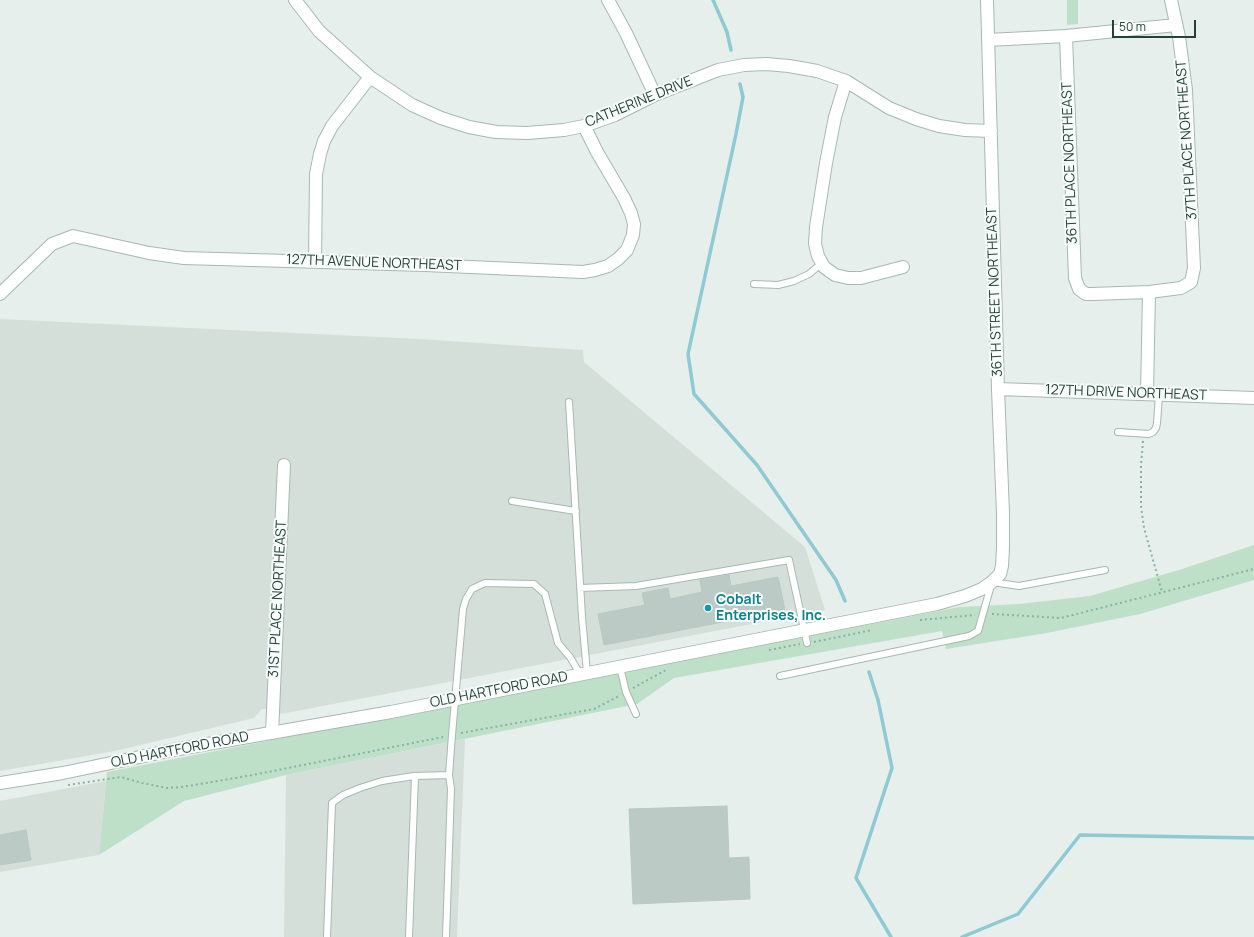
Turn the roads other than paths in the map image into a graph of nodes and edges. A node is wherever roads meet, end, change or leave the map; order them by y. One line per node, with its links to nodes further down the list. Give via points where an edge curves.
1 (296, 0): 8 (street, CATHERINE DRIVE, via 319,31)
2 (608, 0): 10 (street)
3 (987, 0): 7 (street, 36TH STREET NORTHEAST)
4 (1171, 0): 5 (street, 37TH PLACE NORTHEAST)
5 (1176, 25): 6 (street); 17 (street, 37TH PLACE NORTHEAST, via 1186,90 1194,268 1192,282 1181,288)
6 (1066, 36): 7 (street); 17 (street, 36TH PLACE NORTHEAST, via 1075,278 1078,289 1086,294)
7 (988, 40): 12 (street, 36TH STREET NORTHEAST)
8 (370, 77): 11 (street, CATHERINE DRIVE, via 412,105 469,127 496,132 527,133); 13 (street, via 332,126 320,154 316,174)
9 (846, 81): 10 (street, CATHERINE DRIVE, via 817,71 789,66 744,65 718,70); 12 (street, CATHERINE DRIVE, via 890,108 916,119 939,126); 14 (street, via 826,163 816,227 815,244)
10 (655, 95): 11 (street, CATHERINE DRIVE, via 615,115)
11 (584, 126): 13 (street, 127TH AVENUE NORTHEAST, via 624,198 634,224 627,250 608,266 583,272)
12 (990, 131): 19 (street, 36TH STREET NORTHEAST)
13 (315, 261): 18 (street, 127TH AVENUE NORTHEAST, via 172,257 73,236 52,244)
14 (822, 263): 15 (street, via 835,275 848,278 861,278); 16 (lane, via 809,274 794,281 770,286)
15 (903, 267)
16 (754, 284)
17 (1149, 292): 20 (street)
18 (0, 294)
19 (998, 389): 20 (street, 127TH DRIVE NORTHEAST); 29 (street, 36TH STREET NORTHEAST, via 1003,548 1000,574)
20 (1147, 394): 21 (street, 127TH DRIVE NORTHEAST)
21 (1159, 395): 22 (street, 127TH DRIVE NORTHEAST); 24 (lane, via 1156,428 1151,433)
22 (1254, 398)
23 (569, 402): 27 (lane)
24 (1118, 432)
25 (284, 465): 38 (street, 31ST PLACE NORTHEAST)
26 (512, 501): 27 (lane)
27 (576, 511): 30 (lane)
28 (1105, 570): 29 (lane, via 1019,586)
29 (992, 582): 31 (street, OLD HARTFORD ROAD, via 965,596 937,604); 35 (lane, via 978,631 969,636)
30 (580, 588): 31 (lane, via 636,586 789,560); 34 (lane)
31 (805, 630): 32 (lane); 33 (street, OLD HARTFORD ROAD)
32 (807, 643)
33 (620, 667): 34 (street, OLD HARTFORD ROAD); 37 (lane, via 626,692)
34 (584, 674): 36 (street, OLD HARTFORD ROAD); 36 (lane, via 558,643 545,594 534,584 485,584 472,589 463,609)
35 (780, 676)
36 (455, 699): 38 (street, OLD HARTFORD ROAD); 39 (lane)
37 (636, 714)
38 (272, 733): 41 (street, OLD HARTFORD ROAD)
39 (449, 775): 40 (lane); 44 (lane, via 451,789)
40 (416, 776): 42 (lane, via 382,781 360,788 332,803); 43 (lane)
41 (0, 783)
42 (327, 937)
43 (409, 937)
44 (446, 937)

